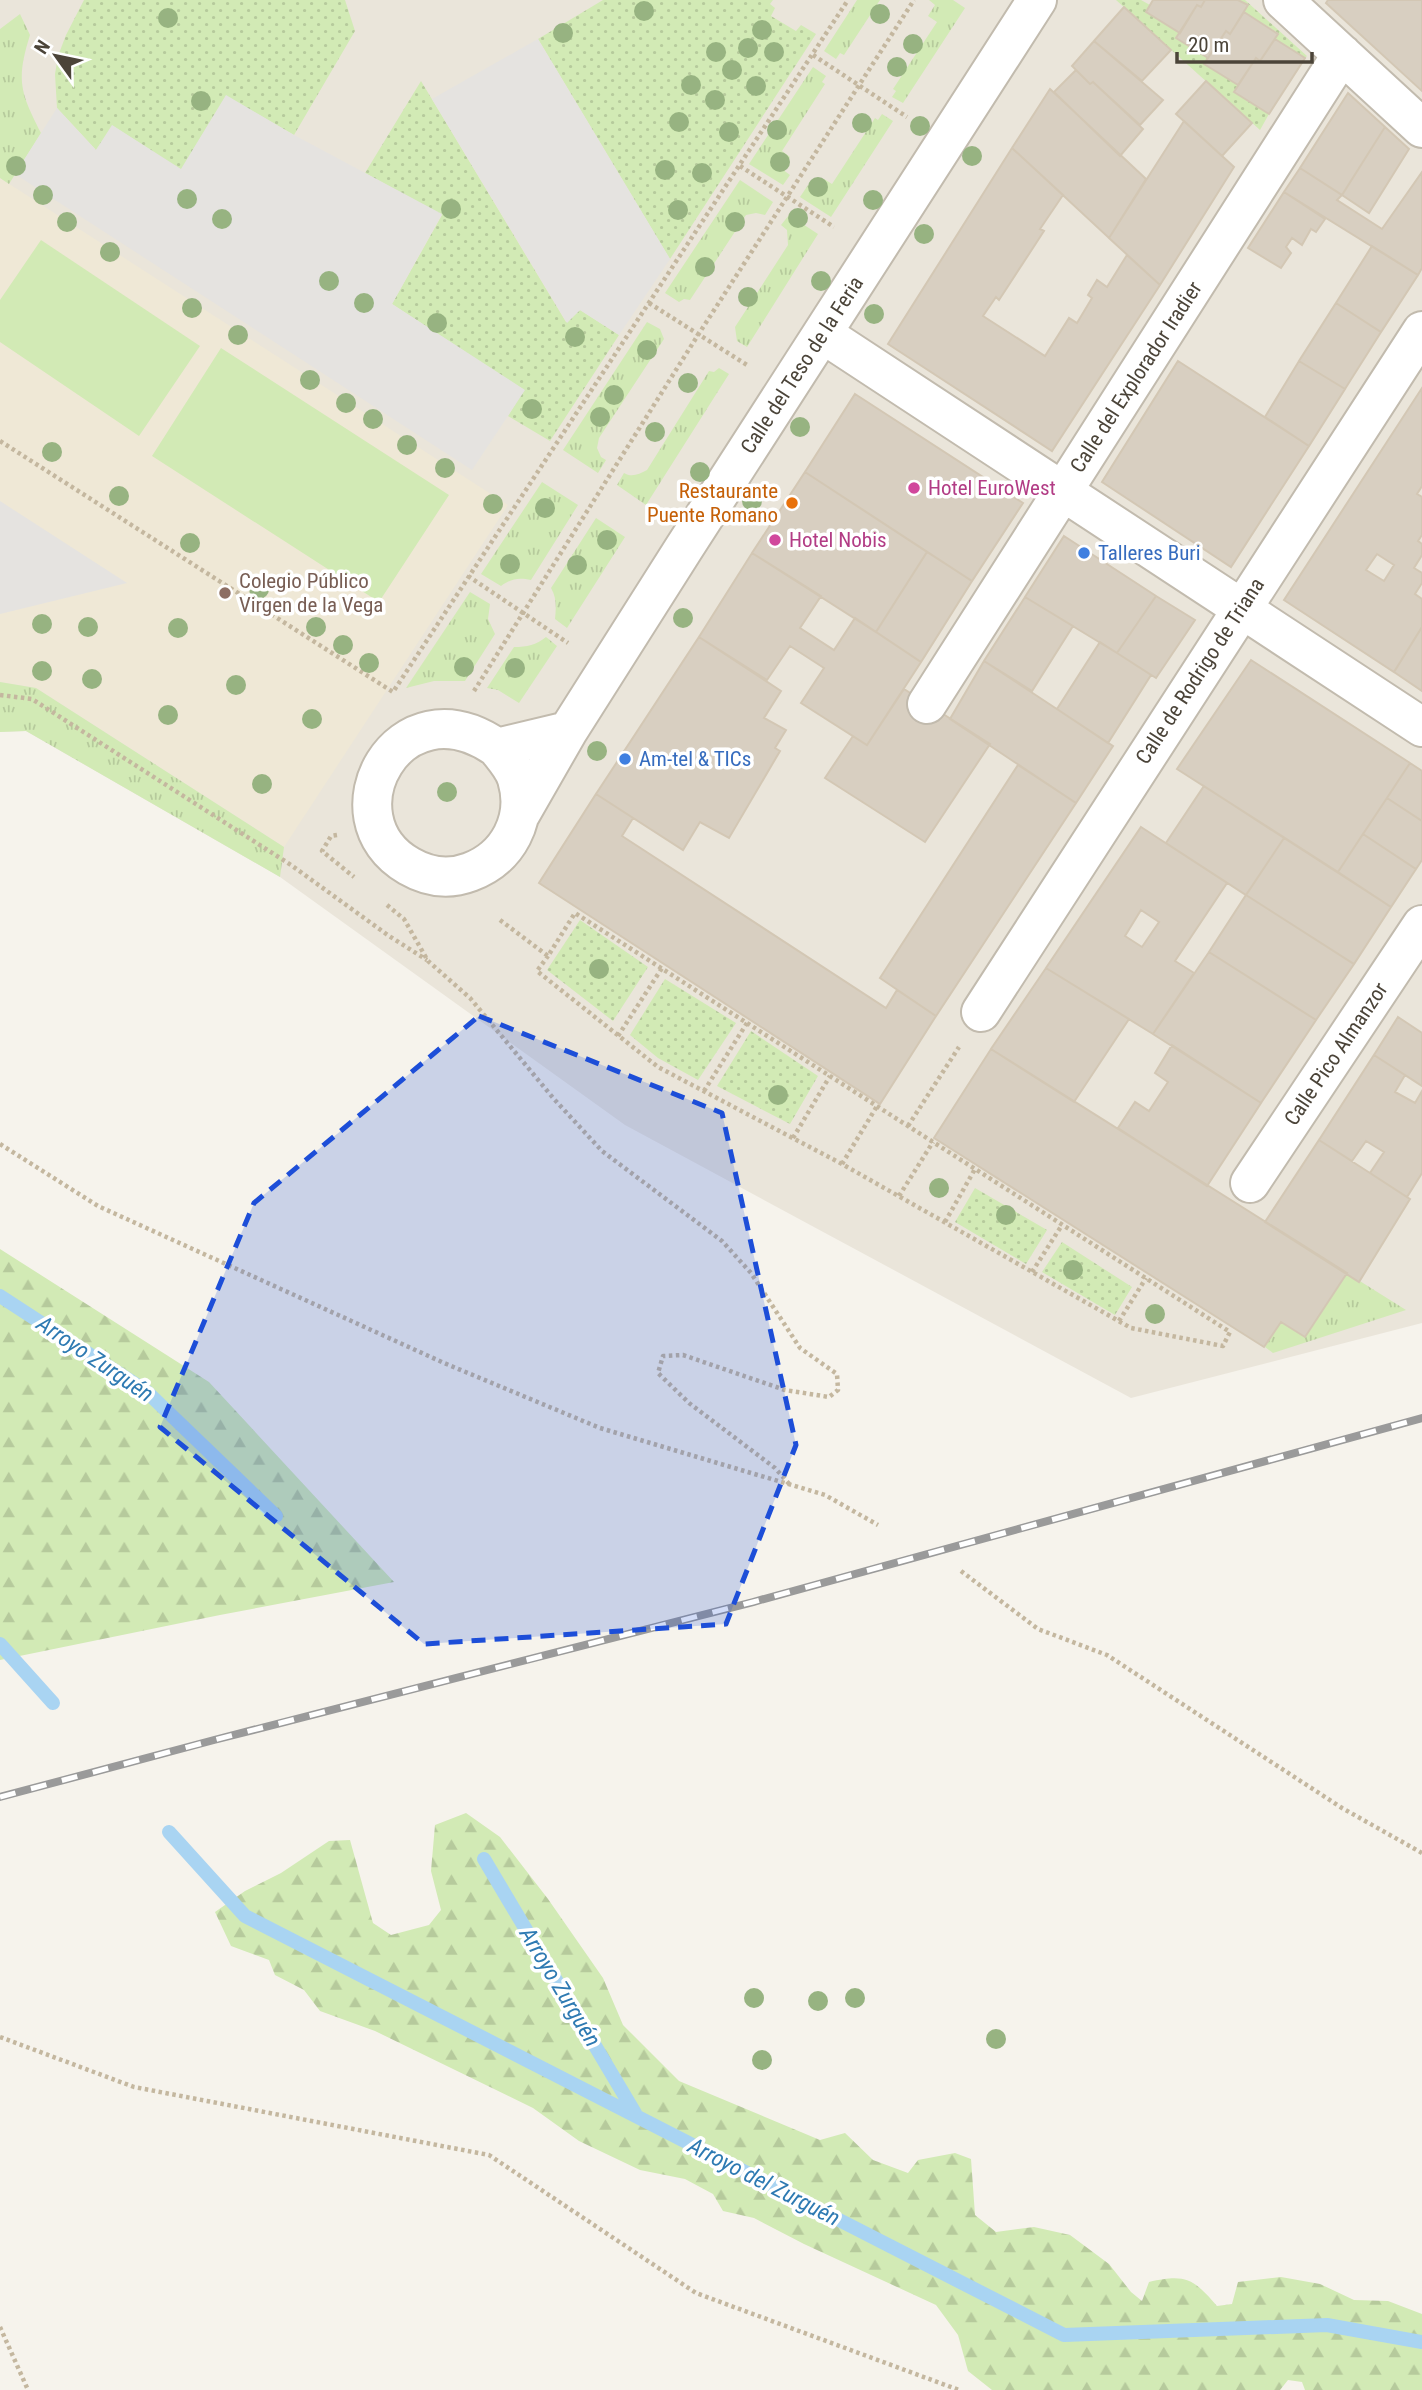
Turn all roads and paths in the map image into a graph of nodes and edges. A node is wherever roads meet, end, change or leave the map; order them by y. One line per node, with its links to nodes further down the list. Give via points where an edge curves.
1 (848, 0): 6 (path)
2 (914, 0): 7 (path)
3 (1037, 0): 15 (street, Calle del Teso de la Feria)
4 (1283, 0): 5 (street)
5 (1342, 54): 9 (street); 19 (street, Calle del Explorador Iradier)
6 (813, 55): 7 (path); 10 (path)
7 (859, 85): 8 (path); 11 (path)
8 (907, 117)
9 (1422, 128)
10 (740, 166): 11 (path); 13 (path)
11 (787, 197): 12 (path); 16 (path)
12 (834, 227)
13 (649, 303): 16 (path); 20 (path)
14 (1422, 331): 21 (street, Calle de Rodrigo de Triana)
15 (823, 334): 19 (street); 28 (street, Calle del Teso de la Feria)
16 (698, 335): 17 (path); 22 (path)
17 (747, 365)
18 (0, 441): 20 (path, via 393,692)
19 (1063, 492): 21 (street); 26 (street, Calle del Explorador Iradier)
20 (468, 576): 22 (path)
21 (1240, 608): 27 (street); 39 (street, Calle de Rodrigo de Triana)
22 (523, 612): 23 (path); 24 (path)
23 (568, 643)
24 (473, 692)
25 (0, 695): 37 (path, via 32,699 291,865)
26 (928, 702)
27 (1422, 727)
28 (568, 731): 29 (street); 30 (street, Calle del Teso de la Feria)
29 (498, 748): 30 (street, Calle del Teso de la Feria, via 517,777); 30 (street, Calle del Teso de la Feria, via 460,729 440,728 401,744 380,768 372,800 377,832 396,859 424,875 456,877 486,866 509,843)
30 (521, 813)
31 (341, 834): 32 (path, via 331,836 322,851)
32 (363, 885)
33 (383, 902): 37 (path, via 404,919)
34 (500, 920): 36 (path)
35 (1422, 925): 52 (street, Calle Pico Almanzor)
36 (548, 956): 38 (path, via 575,913); 41 (path, via 537,971)
37 (428, 961): 59 (path, via 470,998 602,1151 722,1241 751,1273 800,1348 837,1374 838,1390 829,1397 785,1390 683,1355 663,1356 658,1373)
38 (662, 968): 40 (path); 41 (path)
39 (981, 1012)
40 (747, 1023): 43 (path); 44 (path)
41 (618, 1036): 44 (path, via 658,1067)
42 (960, 1045): 46 (path)
43 (830, 1076): 45 (path); 47 (path)
44 (704, 1091): 47 (path)
45 (877, 1106): 46 (path); 50 (path)
46 (908, 1126): 48 (path)
47 (793, 1138): 50 (path)
48 (933, 1142): 51 (path); 53 (path)
49 (0, 1144): 59 (path, via 98,1206 444,1363 600,1428)
50 (842, 1164): 53 (path)
51 (975, 1170): 54 (path); 55 (path)
52 (1250, 1183)
53 (899, 1196): 54 (path)
54 (945, 1222): 56 (path)
55 (1062, 1225): 56 (path); 57 (path)
56 (1032, 1272): 58 (path)
57 (1146, 1278): 58 (path); 58 (path, via 1230,1332 1223,1346 1130,1328)
58 (1119, 1321)
59 (791, 1486): 60 (path, via 825,1495)
60 (878, 1525)
61 (961, 1572): 62 (path, via 1038,1629 1107,1656 1342,1808)
62 (1422, 1853)
63 (0, 2037): 66 (path, via 134,2087 489,2155 696,2293)
64 (0, 2327): 65 (path)
65 (28, 2390)
66 (960, 2390)

